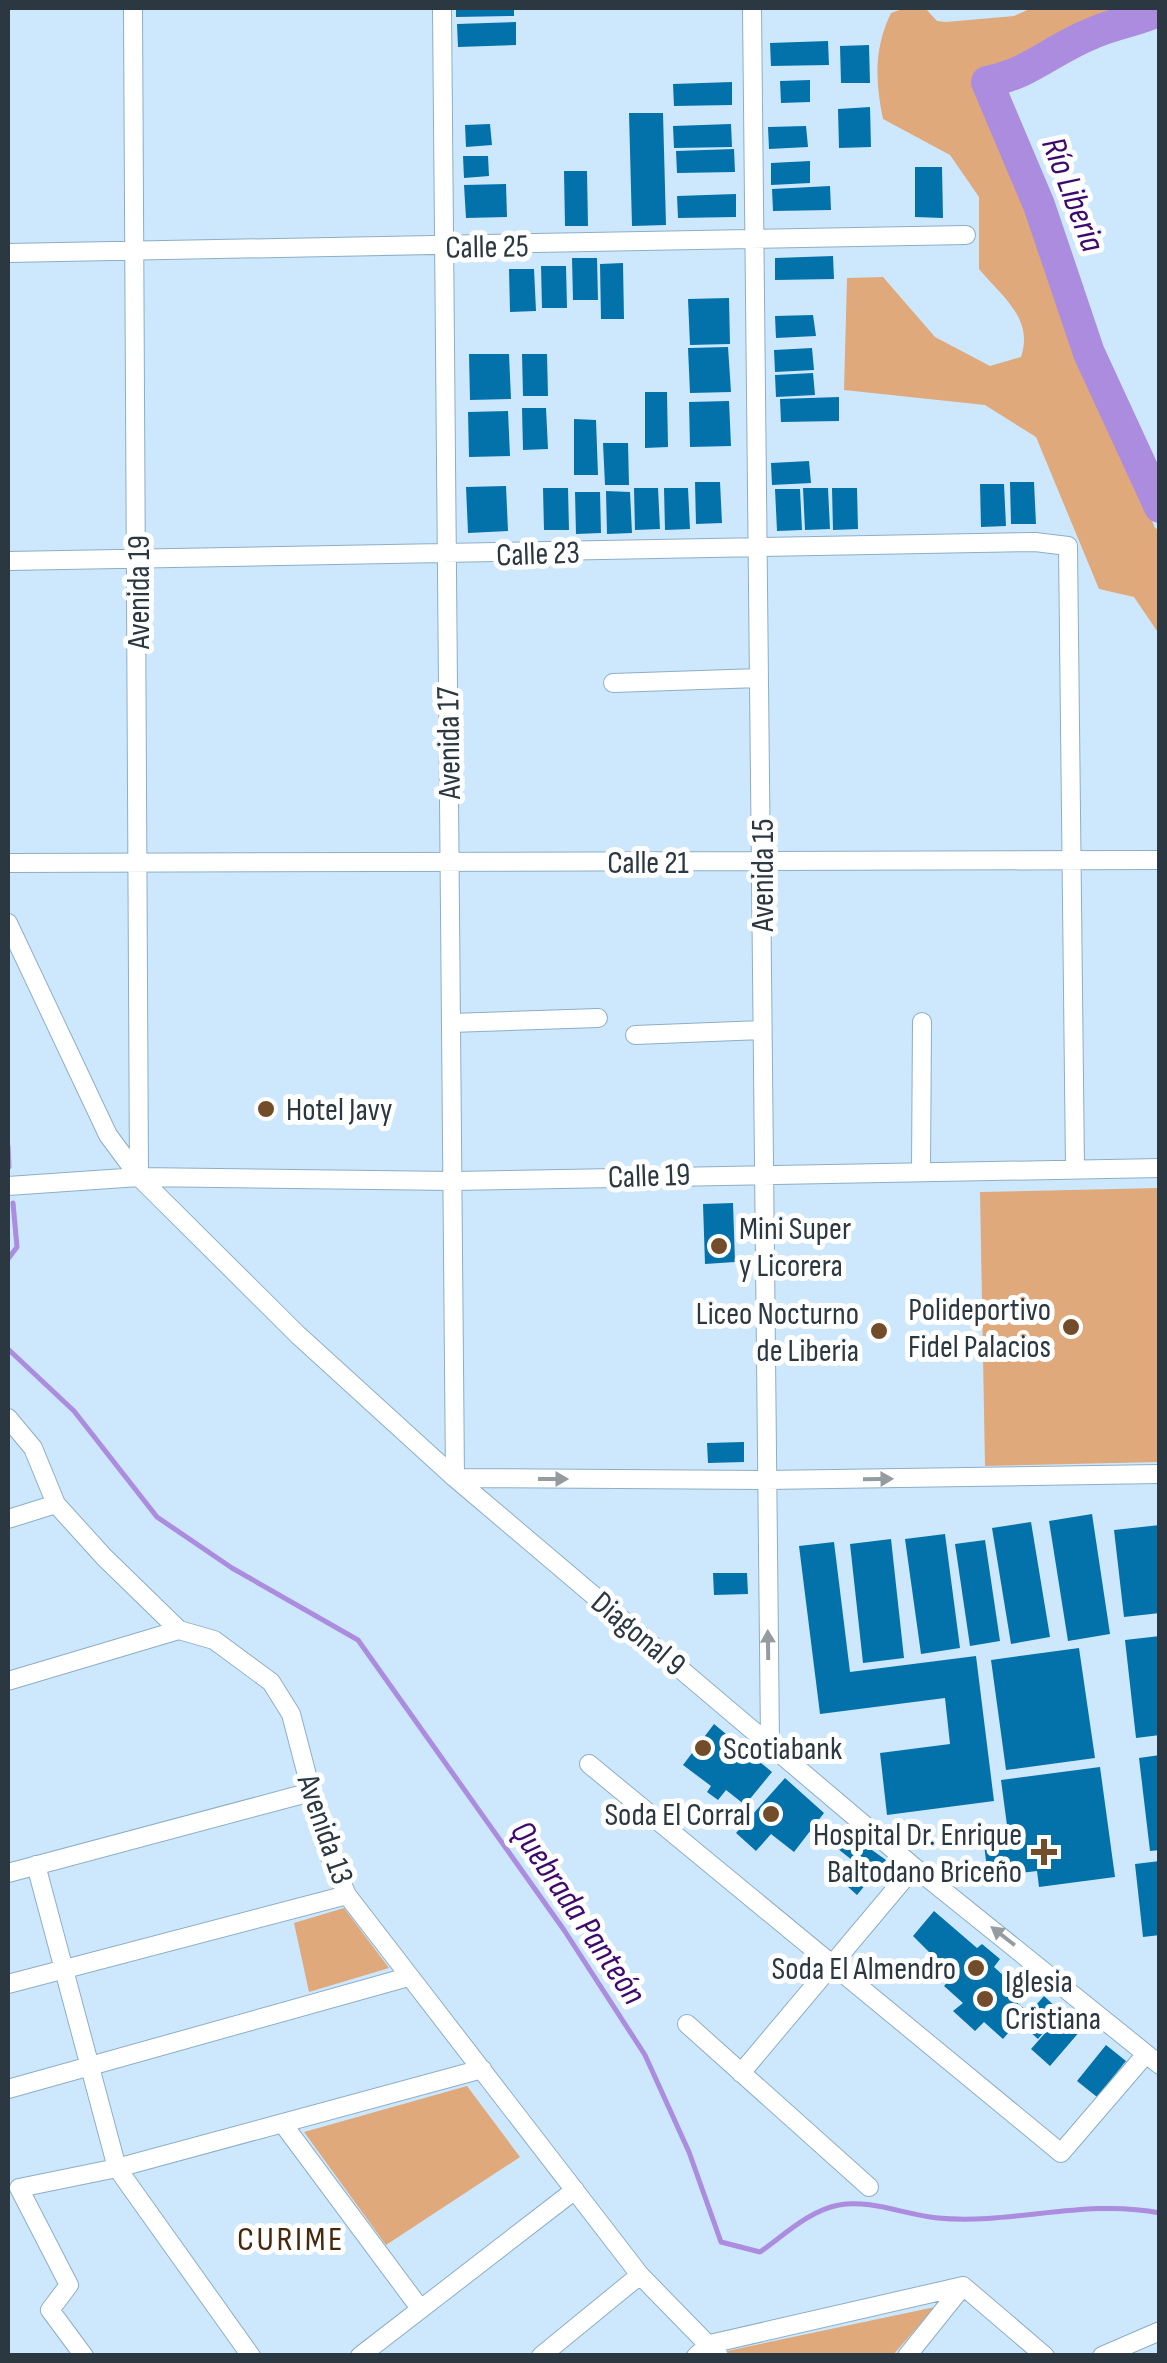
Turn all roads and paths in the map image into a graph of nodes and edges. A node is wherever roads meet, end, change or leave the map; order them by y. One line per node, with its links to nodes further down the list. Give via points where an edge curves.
1 (133, 8): 8 (street, Avenida 19)
2 (442, 8): 6 (street, Avenida 17)
3 (752, 8): 5 (street, Avenida 15)
4 (966, 235): 5 (street, Calle 25)
5 (755, 240): 6 (street, Calle 25); 9 (street, Avenida 15)
6 (446, 247): 8 (street, Calle 25); 10 (street, Avenida 17)
7 (8, 253): 8 (street, Calle 25)
8 (134, 253): 11 (street, Avenida 19)
9 (756, 547): 10 (street, Calle 23); 13 (street, Avenida 15); 16 (street, Calle 23, via 1068,546)
10 (446, 556): 11 (street, Calle 23); 17 (street, Avenida 17)
11 (138, 559): 12 (street, Calle 23); 19 (street, Avenida 19)
12 (8, 561)
13 (759, 678): 14 (street); 18 (street, Avenida 15)
14 (613, 684)
15 (1160, 860): 16 (street, Calle 21)
16 (1073, 861): 18 (street, Calle 21); 27 (street)
17 (449, 862): 18 (street, Calle 21); 19 (street, Calle 21); 24 (street, Avenida 17)
18 (763, 862): 25 (street, Avenida 15)
19 (137, 863): 20 (street, Calle 21); 31 (street, Avenida 19)
20 (8, 864)
21 (8, 923): 31 (street, Diagonal 9, via 108,1135)
22 (598, 1018): 24 (street)
23 (922, 1022): 29 (street)
24 (451, 1023): 32 (street, Avenida 17)
25 (762, 1030): 26 (street); 30 (street, Avenida 15)
26 (634, 1034)
27 (1075, 1168): 28 (street, Calle 19); 29 (street, Calle 19)
28 (1160, 1168)
29 (921, 1170): 30 (street, Calle 19)
30 (762, 1172): 32 (street, Calle 19); 37 (street, Avenida 15)
31 (139, 1177): 32 (street, Calle 19); 33 (street, Calle 19); 36 (street, Diagonal 9)
32 (452, 1181): 36 (street, Avenida 17)
33 (8, 1186)
34 (8, 1418): 38 (street, Avenida 13, via 33,1448)
35 (1160, 1474): 37 (street, one-way to 35)
36 (455, 1478): 37 (street, one-way to 37); 42 (street, Diagonal 9)
37 (766, 1480): 42 (street, Avenida 15, one-way to 37)
38 (56, 1504): 39 (street); 40 (street, Avenida 13)
39 (8, 1519)
40 (179, 1630): 41 (street); 44 (street, Avenida 13, via 214,1640 271,1682 291,1714)
41 (8, 1681)
42 (770, 1742): 46 (street, Diagonal 9)
43 (589, 1764): 49 (street)
44 (311, 1792): 45 (street); 48 (street, Avenida 13)
45 (36, 1865): 47 (street); 50 (street)
46 (914, 1867): 49 (street); 54 (street, Diagonal 9, one-way to 46)
47 (8, 1873)
48 (347, 1895): 50 (street); 51 (street, Avenida 13)
49 (829, 1966): 54 (street, via 1060,2153); 57 (street)
50 (65, 1969): 52 (street); 55 (street)
51 (408, 1977): 55 (street); 56 (street, Avenida 13)
52 (8, 1984)
53 (687, 2024): 57 (street)
54 (1152, 2059)
55 (88, 2067): 58 (street); 60 (street)
56 (482, 2069): 59 (street); 62 (street, Avenida 13)
57 (741, 2073): 61 (street)
58 (8, 2089)
59 (283, 2124): 60 (street); 65 (street)
60 (116, 2168): 68 (street, via 19,2188 68,2286 50,2310); 69 (street)
61 (869, 2187)
62 (575, 2190): 63 (street, Avenida 13); 65 (street)
63 (640, 2275): 67 (street, Avenida 13); 71 (street)
64 (963, 2286): 67 (street); 72 (street); 73 (street)
65 (419, 2307): 70 (street)
66 (1160, 2331): 74 (street)
67 (708, 2352)
68 (84, 2356)
69 (251, 2356)
70 (360, 2356)
71 (542, 2356)
72 (907, 2356)
73 (1045, 2356)
74 (1102, 2356)

